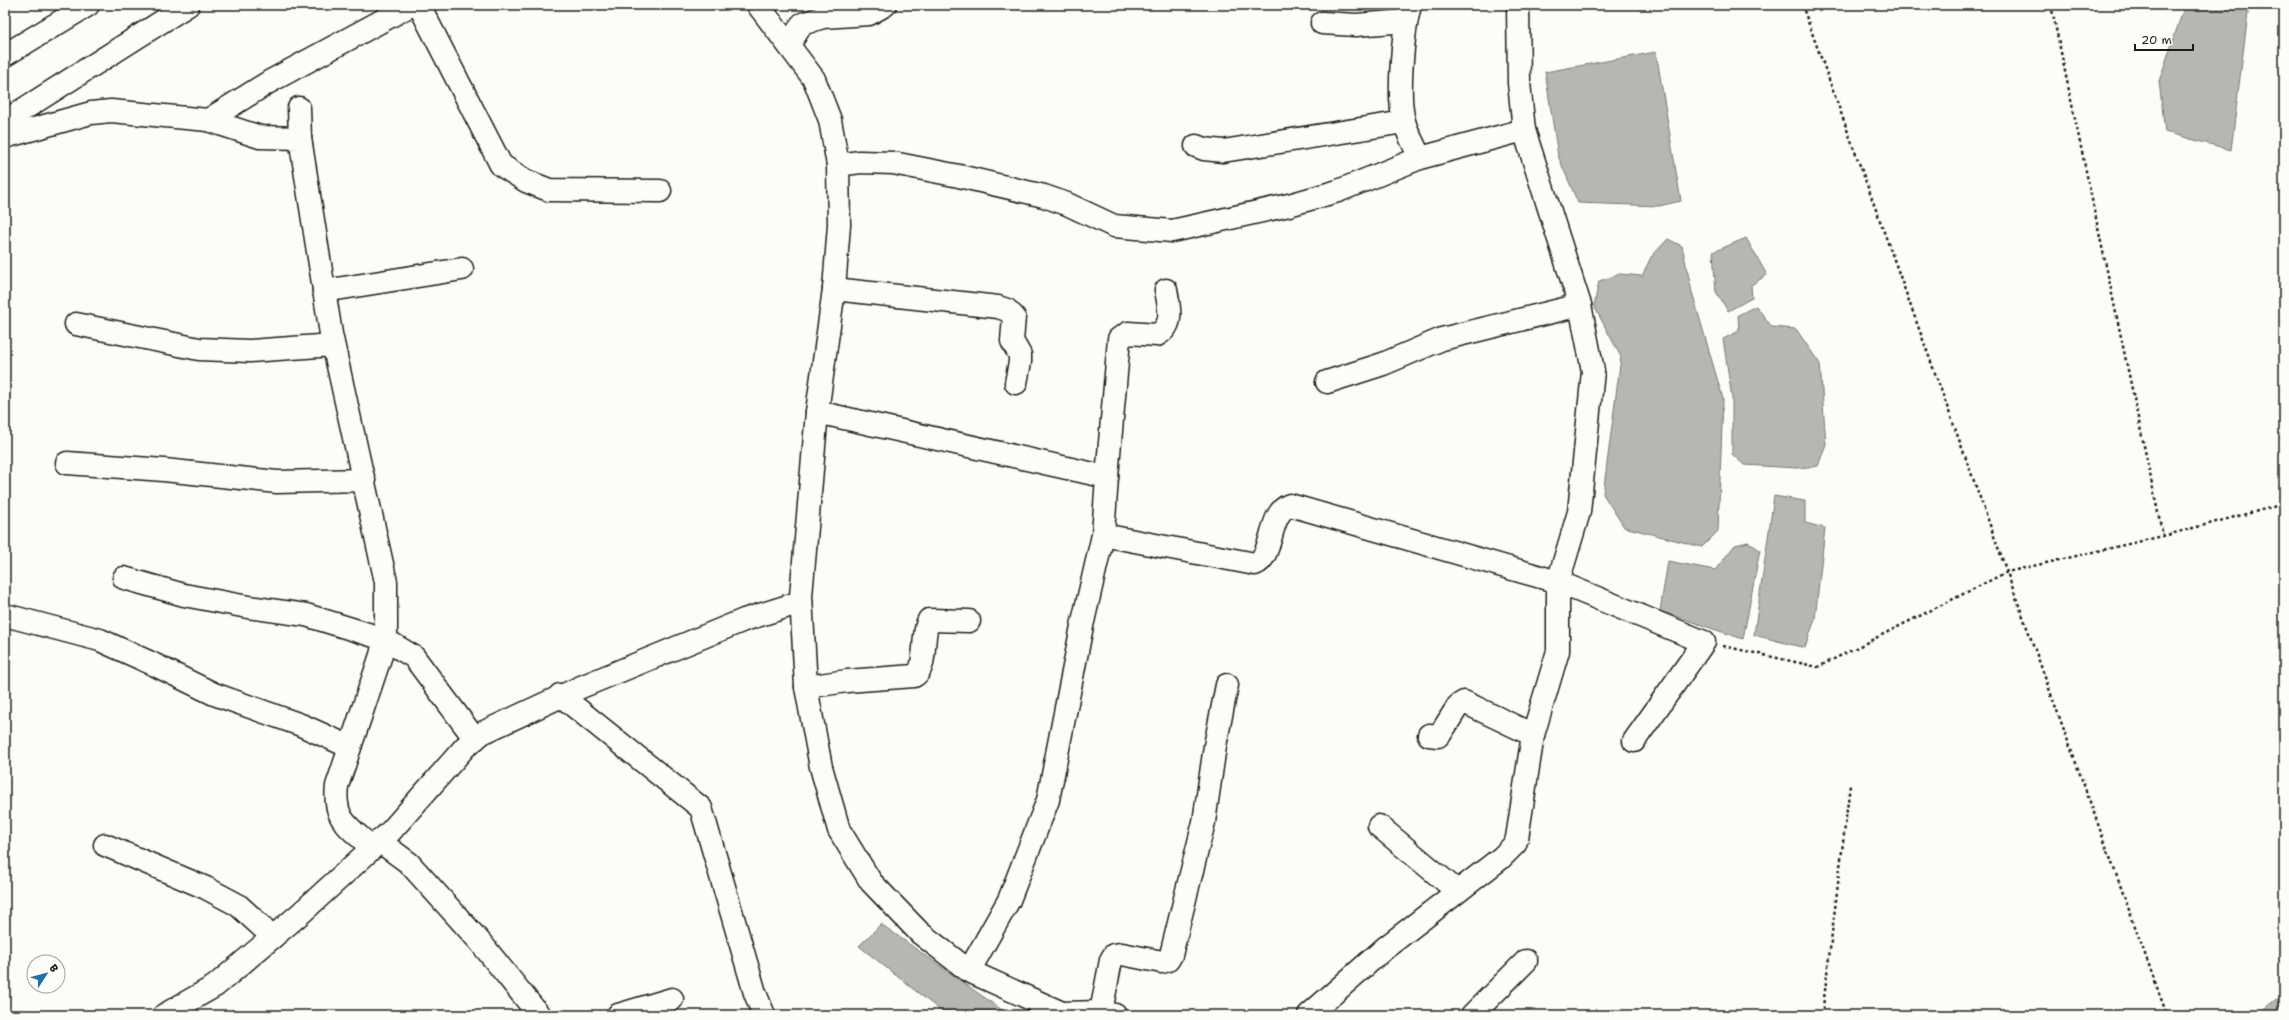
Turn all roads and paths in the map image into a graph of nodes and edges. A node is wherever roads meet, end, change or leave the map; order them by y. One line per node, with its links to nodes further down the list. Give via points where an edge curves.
1 (88, 5): 13 (street)
2 (188, 5): 15 (street)
3 (412, 5): 16 (street, via 269,82)
4 (419, 5): 24 (street, via 501,164 526,181 548,190)
5 (758, 5): 12 (street)
6 (885, 5): 12 (street, via 870,14 823,17 802,24)
7 (1518, 5): 18 (street)
8 (1802, 5): 41 (path)
9 (2050, 5): 40 (path)
10 (1408, 13): 11 (street, via 1356,25); 17 (street, via 1400,104)
11 (1322, 23)
12 (789, 44): 23 (street, via 814,79 830,120)
13 (5, 55)
14 (299, 108): 20 (street)
15 (5, 120)
16 (208, 120): 19 (street, via 111,111 91,113); 20 (street, via 260,137)
17 (1404, 122): 21 (street, via 1223,151 1204,150); 22 (street)
18 (1524, 130): 22 (street); 29 (street)
19 (5, 137)
20 (300, 138): 28 (street)
21 (1196, 146)
22 (1420, 158): 23 (street, via 1338,191 1172,232 1114,226 1044,196 959,176 893,164 860,162)
23 (838, 165): 26 (street, via 839,225)
24 (660, 191)
25 (462, 268): 28 (street)
26 (834, 289): 32 (street, via 1007,310 1014,317 1012,341 1020,355); 34 (street)
27 (1166, 290): 36 (street, via 1170,316 1167,327 1157,335 1128,333 1119,339)
28 (324, 291): 31 (street)
29 (1580, 305): 33 (street, via 1442,339 1383,364); 43 (street, via 1593,371 1587,448 1578,512)
30 (76, 324): 31 (street, via 199,349 250,351)
31 (333, 344): 37 (street)
32 (1016, 382)
33 (1327, 382)
34 (817, 412): 36 (street); 44 (street)
35 (66, 463): 37 (street, via 277,482)
36 (1107, 477): 39 (street)
37 (364, 480): 47 (street, via 386,582)
38 (2284, 504): 40 (path)
39 (1103, 535): 43 (street, via 1255,564 1262,559 1280,512 1290,505); 64 (street, via 1082,626 1048,800 1009,900)
40 (2163, 536): 41 (path)
41 (2007, 572): 48 (path, via 1818,667); 75 (path)
42 (124, 578): 47 (street, via 184,595 306,615)
43 (1558, 582): 48 (street); 53 (street, via 1558,651)
44 (801, 602): 50 (street); 51 (street, via 744,620)
45 (5, 615): 56 (street, via 100,640 214,694 300,725)
46 (969, 621): 50 (street, via 929,620 921,669 914,676)
47 (384, 639): 54 (street, via 414,657); 56 (street, via 382,655)
48 (1704, 642): 55 (street)
49 (1227, 685): 66 (street, via 1214,746 1204,822 1171,955 1168,960 1162,962 1122,954 1114,955 1111,960)
50 (806, 687): 64 (street, via 821,767 839,830 871,882 920,933)
51 (560, 695): 54 (street, via 505,721); 71 (street, via 701,808 755,993)
52 (1429, 735): 53 (street, via 1438,736 1458,706 1464,702)
53 (1533, 735): 61 (street, via 1515,844 1502,858)
54 (475, 739): 60 (street)
55 (1634, 741)
56 (350, 747): 60 (street, via 337,786 335,802 340,818)
57 (1850, 785): 74 (path)
58 (1379, 826): 61 (street)
59 (105, 845): 62 (street, via 231,901)
60 (376, 845): 62 (street); 69 (street, via 409,863 481,943)
61 (1457, 891): 72 (street)
62 (273, 937): 68 (street, via 214,986)
63 (1526, 961): 73 (street)
64 (969, 970): 67 (street)
65 (672, 999): 70 (street)
66 (1108, 1013): 67 (street)
67 (1062, 1014)
68 (164, 1015)
69 (539, 1015)
70 (618, 1015)
71 (764, 1015)
72 (1309, 1015)
73 (1472, 1015)
74 (1822, 1015)
75 (2168, 1015)

